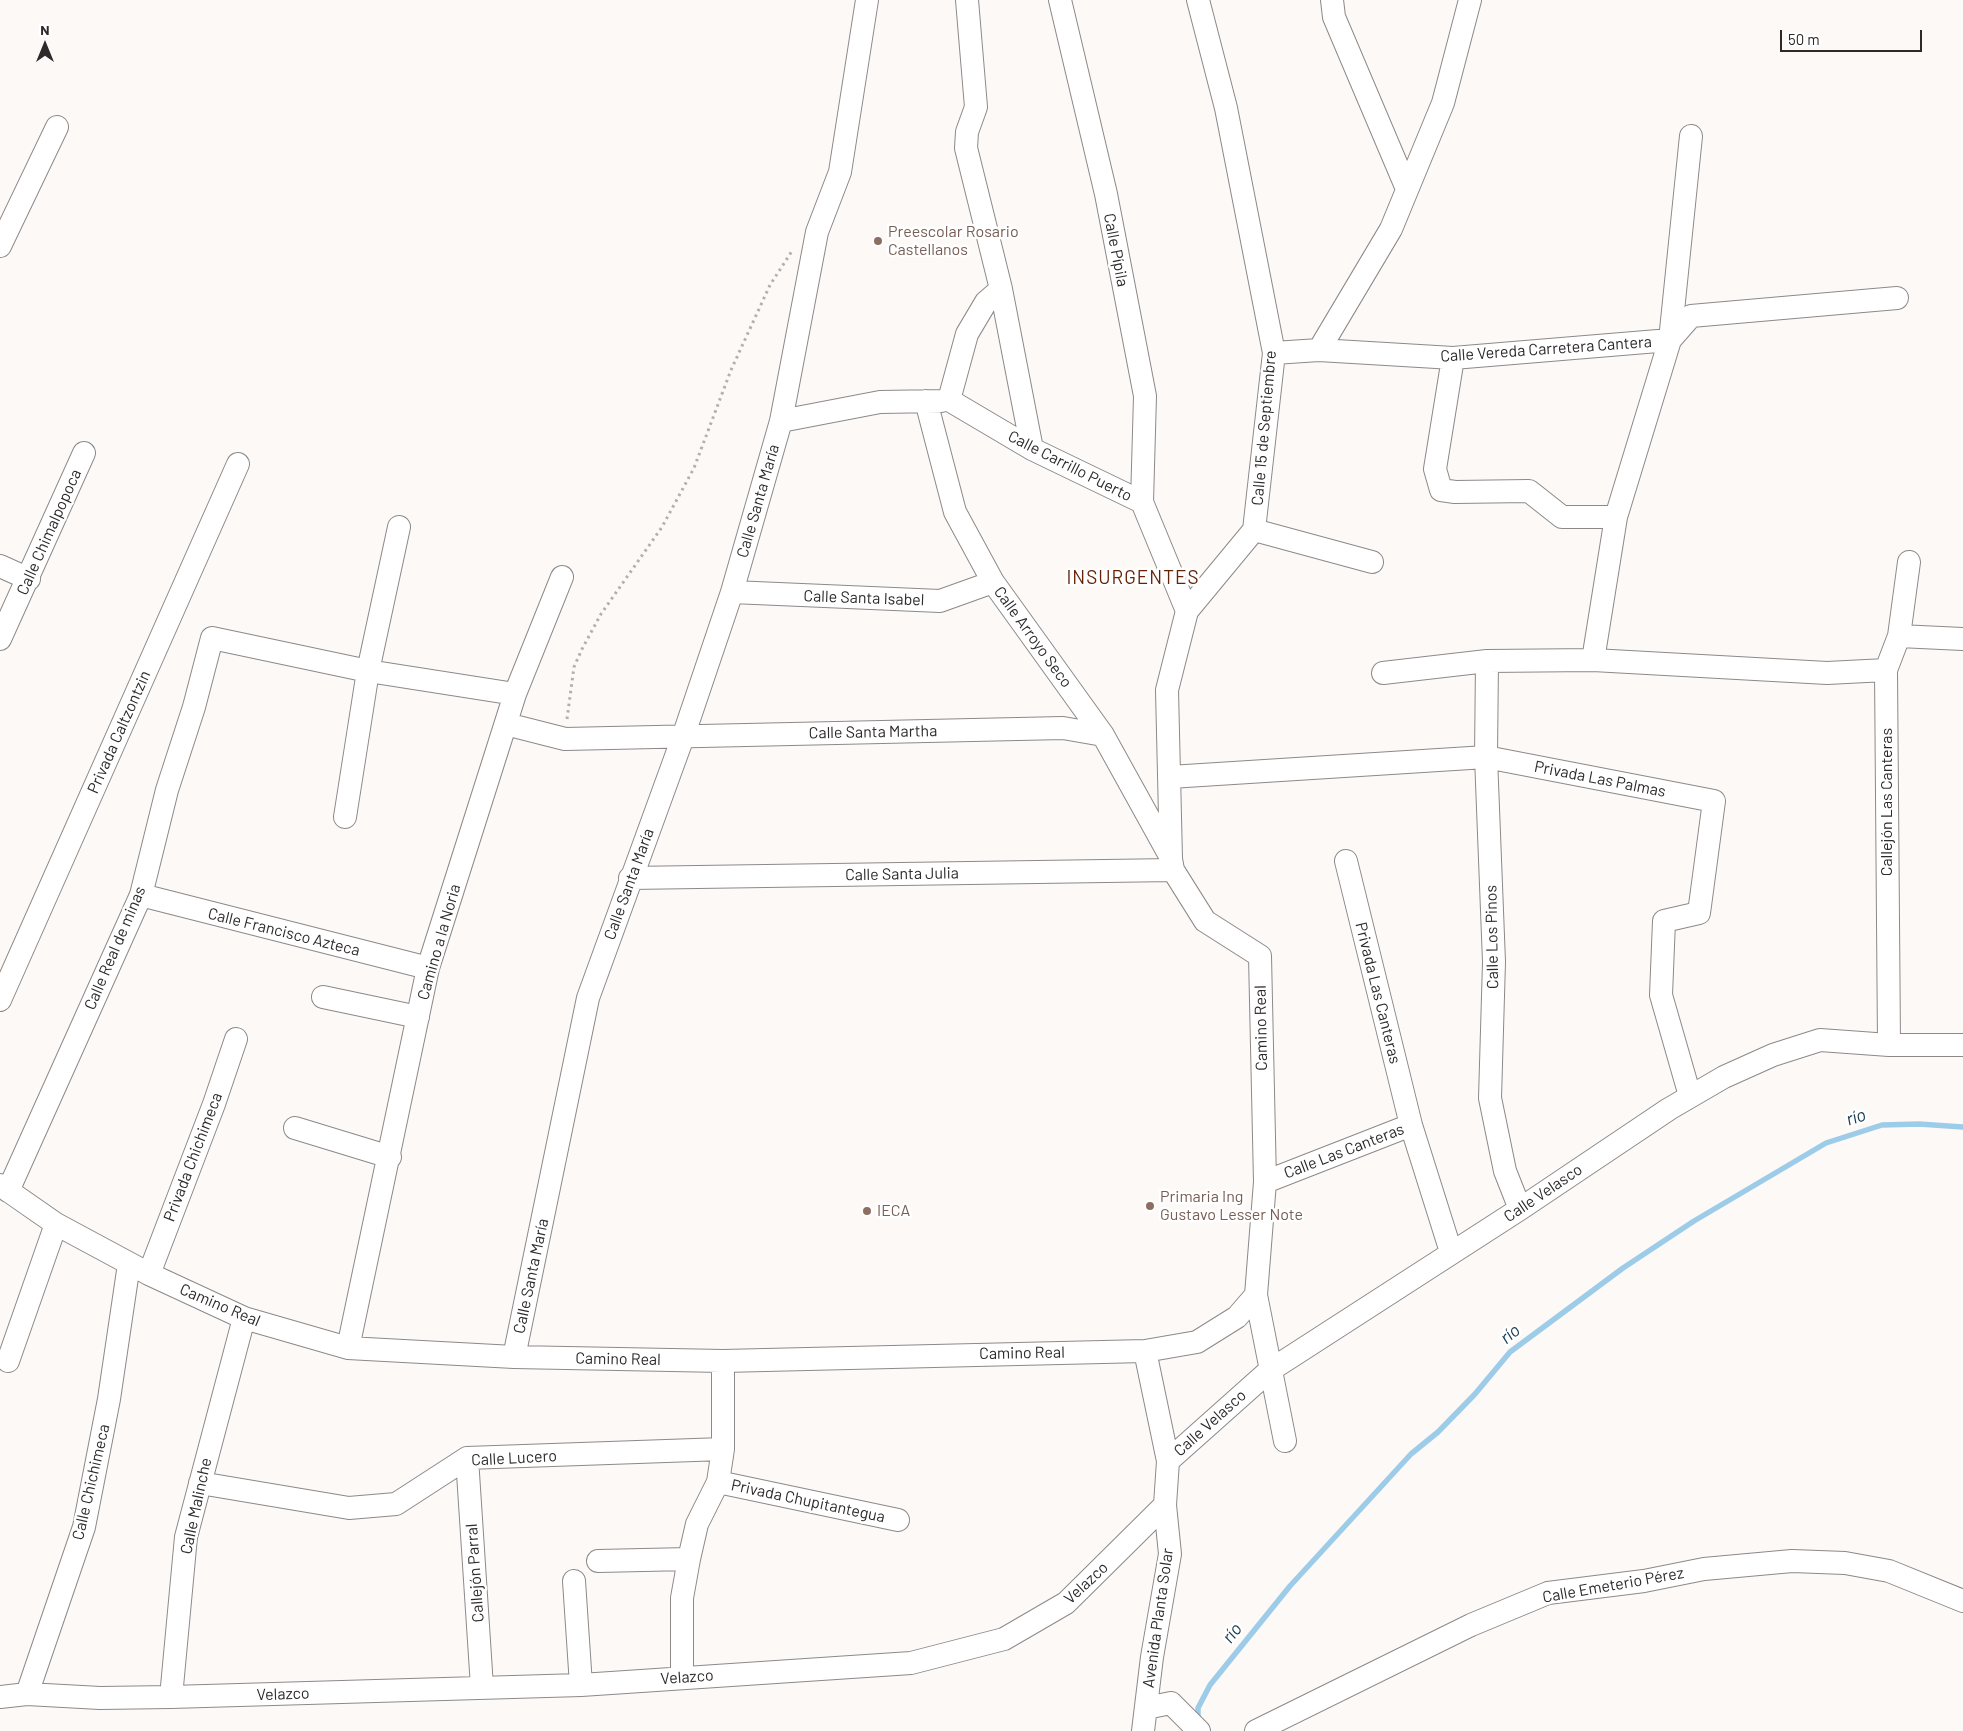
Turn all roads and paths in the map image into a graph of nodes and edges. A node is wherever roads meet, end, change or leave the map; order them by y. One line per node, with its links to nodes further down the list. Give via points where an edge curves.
1 (867, 0): 10 (street, Calle Santa María, via 840,172)
2 (967, 0): 12 (street, via 976,107 967,132 966,148)
3 (1060, 0): 24 (street, Calle Pípila, via 1106,194 1145,396)
4 (1198, 0): 16 (street, Calle 15 de Septiembre, via 1226,108)
5 (1332, 0): 9 (street, via 1334,17)
6 (1470, 0): 9 (street, via 1443,103)
7 (57, 127): 11 (street)
8 (1692, 136): 14 (street)
9 (1407, 189): 15 (street, via 1391,229)
10 (817, 232): 20 (street, Calle Santa María); 50 (path, via 791,253 770,285 731,370 694,468 662,527 601,614 582,649 574,667)
11 (0, 246)
12 (1001, 288): 18 (street, via 986,302 968,334); 21 (street)
13 (1897, 298): 14 (street, Calle Vereda Carretera Cantera, via 1691,316)
14 (1670, 340): 17 (street, Calle Vereda Carretera Cantera); 25 (street)
15 (1319, 350): 16 (street, Calle Vereda Carretera Cantera); 17 (street, Calle Vereda Carretera Cantera)
16 (1274, 353): 27 (street, Calle 15 de Septiembre)
17 (1453, 358): 25 (street, via 1435,468 1441,490 1529,490 1562,517)
18 (949, 400): 19 (street); 21 (street, Calle Carrillo Puerto)
19 (926, 401): 20 (street, via 880,402); 33 (street, Calle Arroyo Seco, via 955,512)
20 (781, 421): 34 (street, Calle Santa María)
21 (1032, 449): 24 (street, Calle Carrillo Puerto)
22 (84, 452): 32 (street, Calle Chimalpopoca)
23 (238, 464): 60 (street, Privada Caltzontzin)
24 (1142, 502): 35 (street, Calle Carrillo Puerto)
25 (1616, 517): 39 (street)
26 (399, 527): 42 (street)
27 (1254, 530): 28 (street); 35 (street, Calle 15 de Septiembre)
28 (1372, 562)
29 (1908, 562): 36 (street, Callejón Las Canteras)
30 (0, 566): 32 (street)
31 (562, 577): 44 (street, Camino a la Noria)
32 (29, 580): 37 (street, Calle Chimalpopoca)
33 (993, 582): 34 (street, Calle Santa Isabel, via 940,601); 45 (street, Calle Arroyo Seco)
34 (732, 592): 49 (street, Calle Santa María)
35 (1187, 611): 52 (street, Calle 15 de Septiembre, via 1167,690)
36 (1899, 636): 38 (street); 41 (street, Callejón Las Canteras)
37 (0, 639)
38 (1963, 639)
39 (1594, 660): 40 (street); 41 (street, via 1827,673)
40 (1487, 662): 43 (street); 51 (street, Calle Los Pinos)
41 (1886, 670): 63 (street, Callejón Las Canteras)
42 (368, 671): 44 (street); 53 (street); 57 (street, Calle Real de minas, via 212,638 167,790)
43 (1383, 673)
44 (515, 694): 46 (street, Camino a la Noria)
45 (1075, 696): 47 (street); 48 (street, Calle Arroyo Seco)
46 (506, 724): 50 (street, Calle Santa Martha); 58 (street, Camino a la Noria)
47 (1063, 728): 48 (street, Calle Santa Martha); 49 (street, Calle Santa Martha)
48 (1104, 735): 55 (street, Calle Arroyo Seco)
49 (683, 737): 50 (street, Calle Santa Martha); 56 (street, Calle Santa María)
50 (565, 739)
51 (1486, 757): 52 (street); 65 (street, Privada Las Palmas, via 1714,801 1699,913 1664,921 1661,996); 71 (street, Calle Los Pinos, via 1494,962 1490,1098 1504,1171)
52 (1170, 777): 55 (street, Calle 15 de Septiembre)
53 (345, 817)
54 (1346, 861): 66 (street, Privada Las Canteras)
55 (1172, 865): 56 (street, Calle Santa Julia); 69 (street, Camino Real, via 1205,921 1260,956)
56 (630, 878): 80 (street, Calle Santa María, via 588,998)
57 (141, 895): 58 (street, Calle Francisco Azteca); 70 (street, Calle Real de minas)
58 (428, 968): 61 (street, Camino a la Noria)
59 (323, 997): 61 (street)
60 (0, 1000)
61 (418, 1016): 68 (street, Camino a la Noria)
62 (236, 1038): 75 (street, Privada Chichimeca)
63 (1889, 1046): 64 (street, Calle Velasco); 65 (street, Calle Velasco, via 1820,1040 1773,1054)
64 (1963, 1046)
65 (1690, 1096): 71 (street, Calle Velasco)
66 (1411, 1125): 69 (street, Calle Las Canteras); 73 (street, Calle Las Canteras)
67 (295, 1128): 68 (street)
68 (390, 1157): 78 (street, Camino a la Noria)
69 (1265, 1182): 76 (street, Camino Real)
70 (4, 1188): 72 (street, Camino Real)
71 (1520, 1209): 73 (street, Calle Velasco)
72 (56, 1224): 74 (street, Camino Real); 81 (street)
73 (1451, 1252): 83 (street, Calle Velasco)
74 (129, 1264): 75 (street, Camino Real); 99 (street, Calle Chichimeca, via 109,1399 84,1527)
75 (149, 1274): 77 (street, Camino Real)
76 (1256, 1295): 79 (street, Camino Real, via 1237,1317 1197,1342); 83 (street, Camino Real)
77 (244, 1318): 78 (street, Camino Real); 88 (street, Calle Malinche)
78 (348, 1348): 80 (street, Camino Real)
79 (1145, 1350): 82 (street, Camino Real); 87 (street)
80 (514, 1358): 82 (street, Camino Real)
81 (8, 1361)
82 (723, 1361): 85 (street)
83 (1269, 1371): 84 (street, Camino Real); 87 (street, Calle Velasco)
84 (1285, 1441)
85 (723, 1449): 86 (street, Calle Lucero); 89 (street)
86 (467, 1458): 88 (street, Calle Lucero, via 396,1504 348,1508); 98 (street, Callejón Parral)
87 (1168, 1461): 90 (street)
88 (200, 1482): 101 (street, Calle Malinche, via 186,1536)
89 (718, 1482): 91 (street, Privada Chupitantegua); 92 (street, via 697,1524)
90 (1165, 1505): 96 (street, Velazco, via 1066,1603 1004,1639 911,1662); 102 (street, Avenida Planta Solar, via 1170,1554)
91 (898, 1520)
92 (689, 1558): 93 (street); 96 (street, via 682,1598)
93 (598, 1561)
94 (574, 1581): 97 (street)
95 (1963, 1601): 105 (street, Calle Emeterio Pérez, via 1889,1571 1846,1563 1792,1561 1704,1569 1644,1581 1548,1593 1471,1624)
96 (682, 1677): 97 (street, Velazco)
97 (581, 1685): 98 (street, Velazco)
98 (482, 1687): 101 (street, Velazco)
99 (27, 1694): 100 (street, Velazco); 101 (street, Velazco)
100 (0, 1697)
101 (171, 1697)
102 (1146, 1708): 103 (street, Avenida Planta Solar); 104 (street, via 1172,1703)
103 (1143, 1731)
104 (1198, 1731)
105 (1256, 1731)

